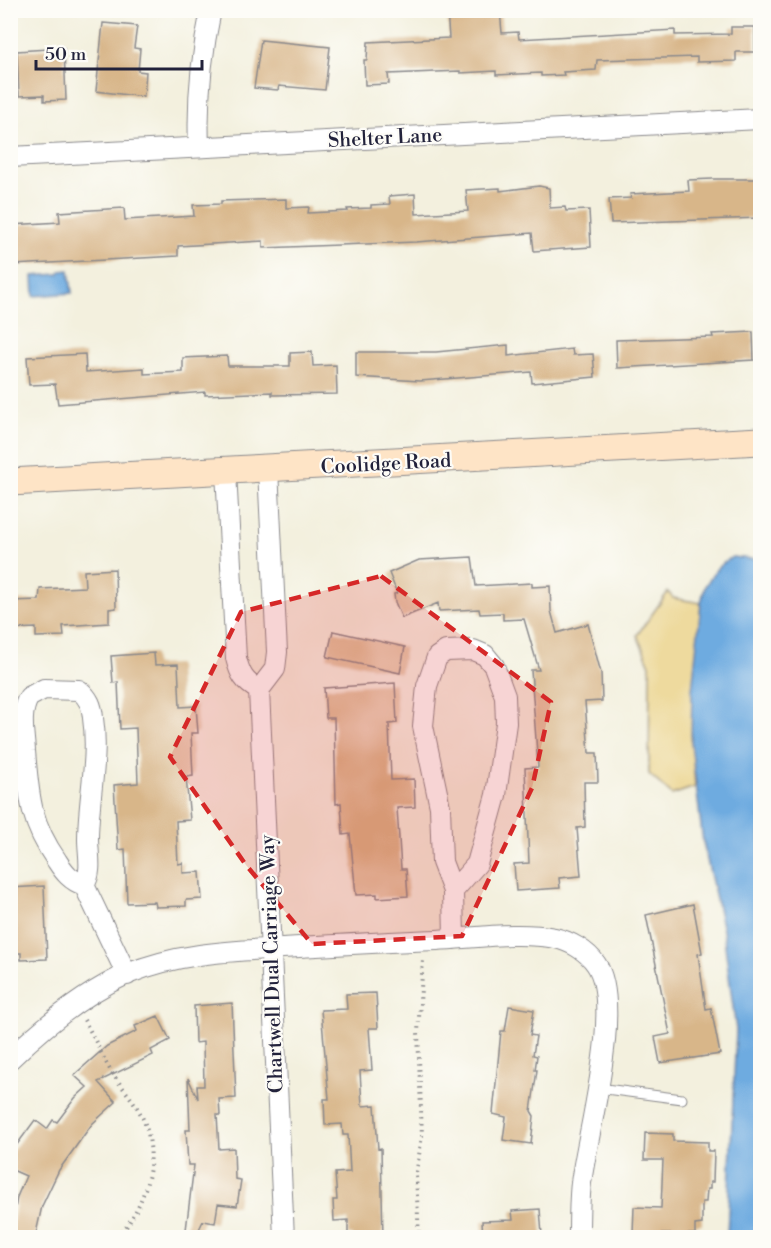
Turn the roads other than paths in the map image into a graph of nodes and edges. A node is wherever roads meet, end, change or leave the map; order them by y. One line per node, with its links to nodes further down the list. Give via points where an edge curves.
1 (211, 10): 3 (street, via 199,86)
2 (760, 118): 3 (street, Shelter Lane)
3 (199, 147): 4 (street, Shelter Lane)
4 (10, 157)
5 (760, 441): 6 (street, Coolidge Road)
6 (268, 469): 7 (street, Coolidge Road); 9 (street, via 277,652 275,669)
7 (226, 472): 8 (street, Coolidge Road); 9 (street, via 236,658 247,684)
8 (10, 482)
9 (258, 690): 13 (street, Chartwell Dual Carriage Way)
10 (84, 885): 10 (street, via 70,878 45,844 36,827 29,795 23,717 29,697 44,689 79,690 90,704 93,718 89,871); 14 (street)
11 (453, 891): 11 (street, via 477,864 496,795 506,723 505,696 494,666 485,655 473,650 446,651 437,657 427,686 423,726 440,807 442,862); 12 (street)
12 (454, 939): 13 (street); 16 (street, via 558,938 573,944 596,964 606,998)
13 (271, 949): 14 (street, via 198,955); 18 (street, Chartwell Dual Carriage Way)
14 (127, 975): 15 (street, via 75,1004)
15 (10, 1059)
16 (597, 1088): 17 (lane); 19 (street, via 581,1184)
17 (682, 1099)
18 (284, 1238)
19 (579, 1238)

